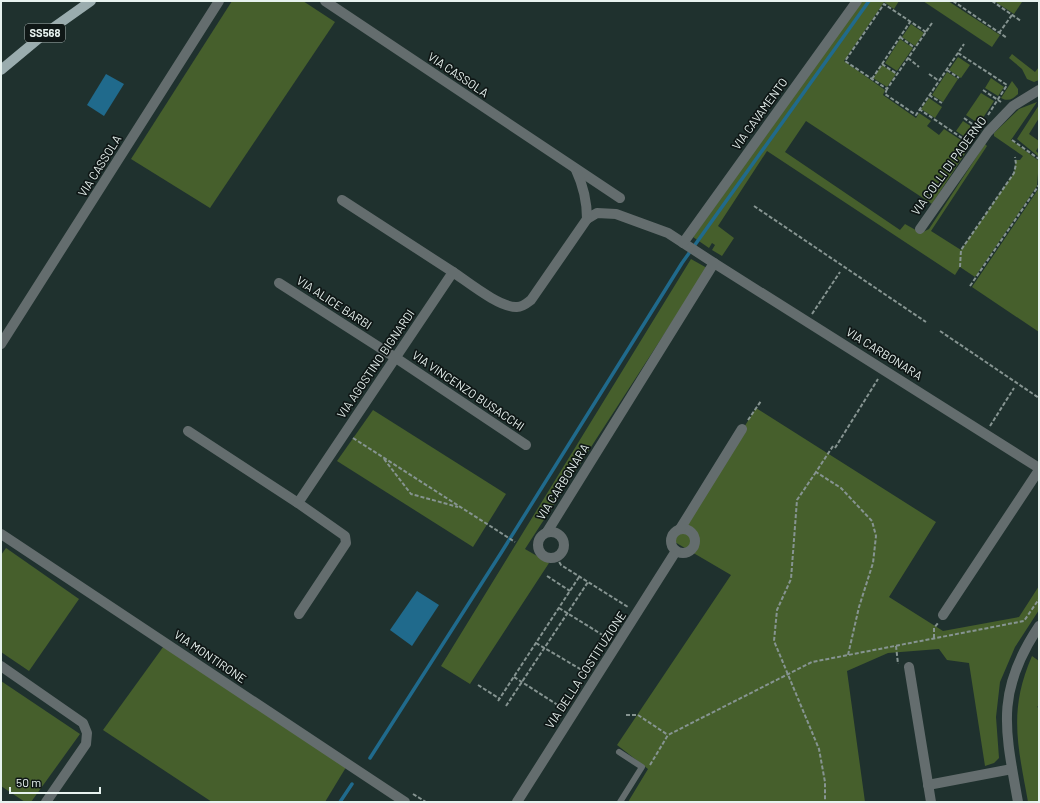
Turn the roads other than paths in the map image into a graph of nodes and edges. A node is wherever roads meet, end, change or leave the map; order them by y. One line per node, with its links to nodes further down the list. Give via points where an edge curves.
1 (91, 1): 5 (main road, SS568)
2 (219, 1): 18 (street, VIA CASSOLA)
3 (325, 1): 9 (street, VIA CASSOLA)
4 (857, 1): 14 (street, VIA CAVAMENTO)
5 (12, 60): 6 (main road, SS568); 7 (main road)
6 (1, 70)
7 (1, 74)
8 (1039, 90): 13 (street, VIA COLLI DI PADERNO, via 1013,106 988,132)
9 (576, 170): 10 (street, VIA CASSOLA); 12 (street, via 582,184)
10 (620, 198)
11 (342, 200): 16 (street)
12 (587, 219): 14 (street, via 597,213 616,214 668,233); 16 (street, via 531,300 524,305 517,307 506,304)
13 (920, 229)
14 (683, 243): 15 (street, VIA CARBONARA)
15 (714, 263): 23 (street, VIA CARBONARA); 26 (street, VIA CARBONARA)
16 (453, 272): 19 (street, VIA AGOSTINO BIGNARDI)
17 (279, 283): 19 (street, VIA ALICE BARBI)
18 (1, 344)
19 (396, 358): 22 (street, VIA VINCENZO BUSACCHI); 24 (street, VIA AGOSTINO BIGNARDI)
20 (742, 429): 25 (street)
21 (188, 431): 24 (street)
22 (526, 446)
23 (1039, 469): 30 (street, VIA CARBONARA)
24 (298, 503): 29 (street, via 345,536 346,543)
25 (680, 529): 28 (street, via 676,530 671,538); 28 (street, via 691,532 695,543 688,552)
26 (547, 532): 26 (street, VIA CARBONARA, via 554,531 564,540 565,547 556,557 543,555 538,549 541,535)
27 (1, 534): 38 (street, VIA MONTIRONE)
28 (676, 551): 39 (street, VIA DELLA COSTITUZIONE)
29 (299, 614)
30 (943, 615)
31 (1039, 626): 35 (street, via 1016,666 1009,690 1006,712 1007,741)
32 (1, 666): 37 (street, via 83,724 87,733 86,744)
33 (908, 667): 36 (street)
34 (619, 752): 40 (lane, via 642,767)
35 (1012, 769): 36 (street); 42 (street)
36 (928, 785): 41 (street)
37 (46, 802)
38 (405, 802)
39 (517, 802)
40 (620, 802)
41 (931, 802)
42 (1018, 802)

